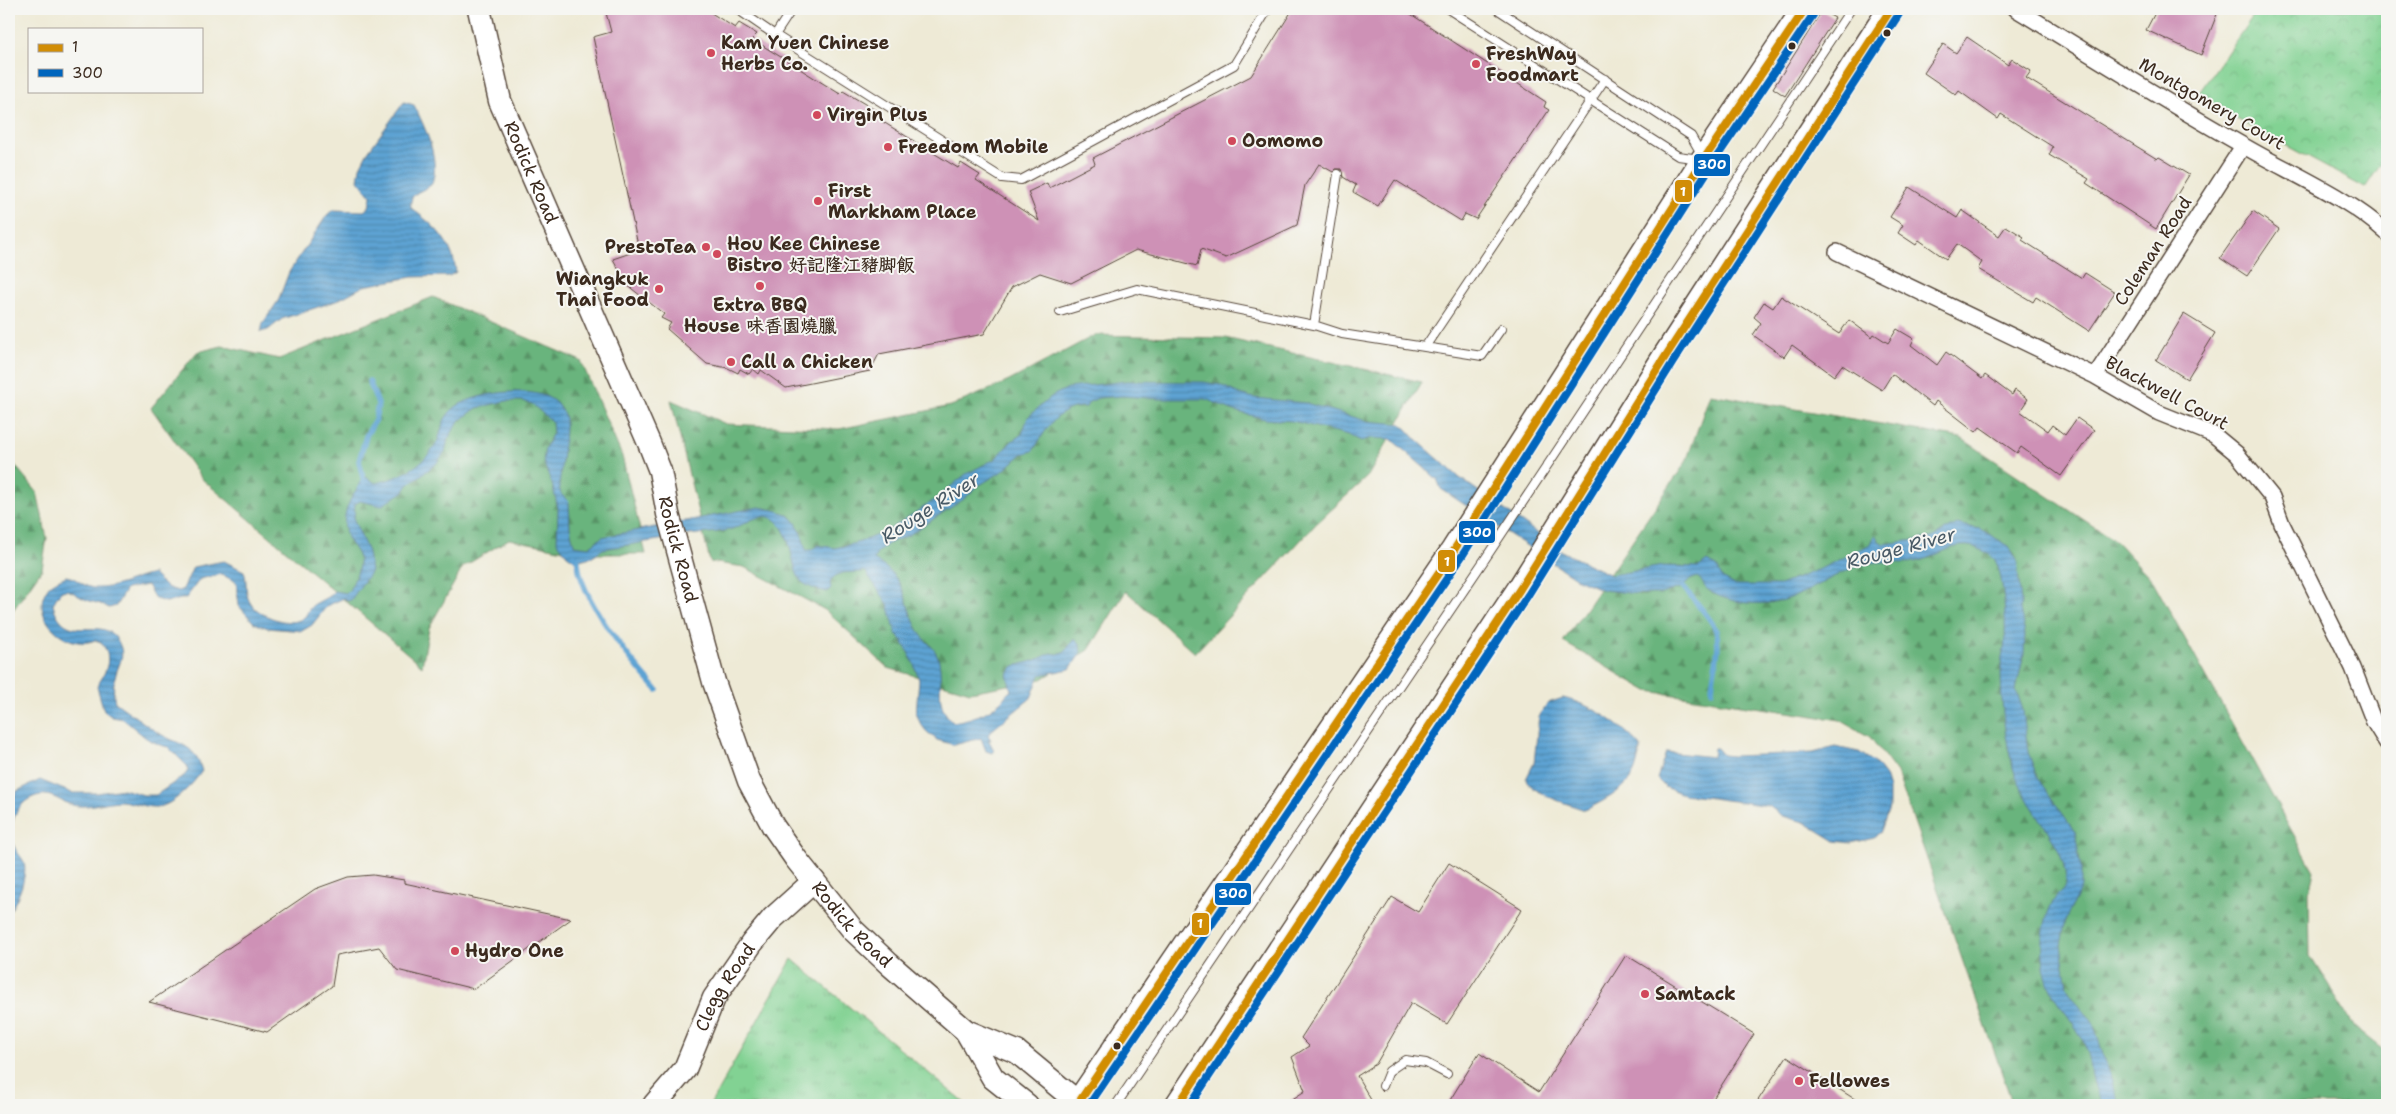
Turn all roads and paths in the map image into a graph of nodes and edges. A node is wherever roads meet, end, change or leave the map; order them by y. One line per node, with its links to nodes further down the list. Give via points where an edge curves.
1 (479, 9): 25 (main road, Rodick Road, via 500,101 660,471 668,514 708,661 749,781 773,826)
2 (737, 9): 11 (lane)
3 (792, 9): 11 (lane)
4 (1268, 9): 11 (lane, via 1234,65 1021,180 1002,178)
5 (1448, 9): 13 (lane)
6 (1497, 9): 12 (lane)
7 (1806, 9): 15 (main road)
8 (1851, 9): 32 (lane)
9 (1891, 9): 33 (main road, via 1665,357 1520,589)
10 (2016, 9): 14 (street, Montgomery Court)
11 (775, 36)
12 (1605, 79): 13 (lane); 15 (lane, via 1692,136)
13 (1592, 101): 15 (lane, via 1678,156); 22 (lane)
14 (2243, 146): 17 (street, Montgomery Court, via 2339,200); 23 (street, Coleman Road)
15 (1704, 159): 31 (main road, via 1454,550)
16 (1338, 174): 20 (lane)
17 (2387, 232)
18 (1837, 252): 23 (street, Blackwell Court)
19 (1060, 312): 20 (lane, via 1137,289)
20 (1314, 325): 22 (lane, via 1342,334)
21 (1501, 329): 22 (lane, via 1482,356)
22 (1426, 347)
23 (2095, 376): 24 (street, Blackwell Court, via 2159,413 2214,435 2237,454 2267,491 2353,668 2374,722)
24 (2387, 743)
25 (814, 881): 26 (main road, Rodick Road, via 867,944); 29 (main road, Clegg Road, via 752,943 714,998 685,1069)
26 (966, 1031): 30 (main road, Rodick Road, via 993,1078); 31 (main road, Rodick Road, via 1017,1052)
27 (1447, 1074): 28 (lane, via 1426,1063 1405,1060 1389,1071)
28 (1383, 1086)
29 (654, 1105)
30 (1027, 1105)
31 (1079, 1105)
32 (1116, 1105)
33 (1178, 1105)

